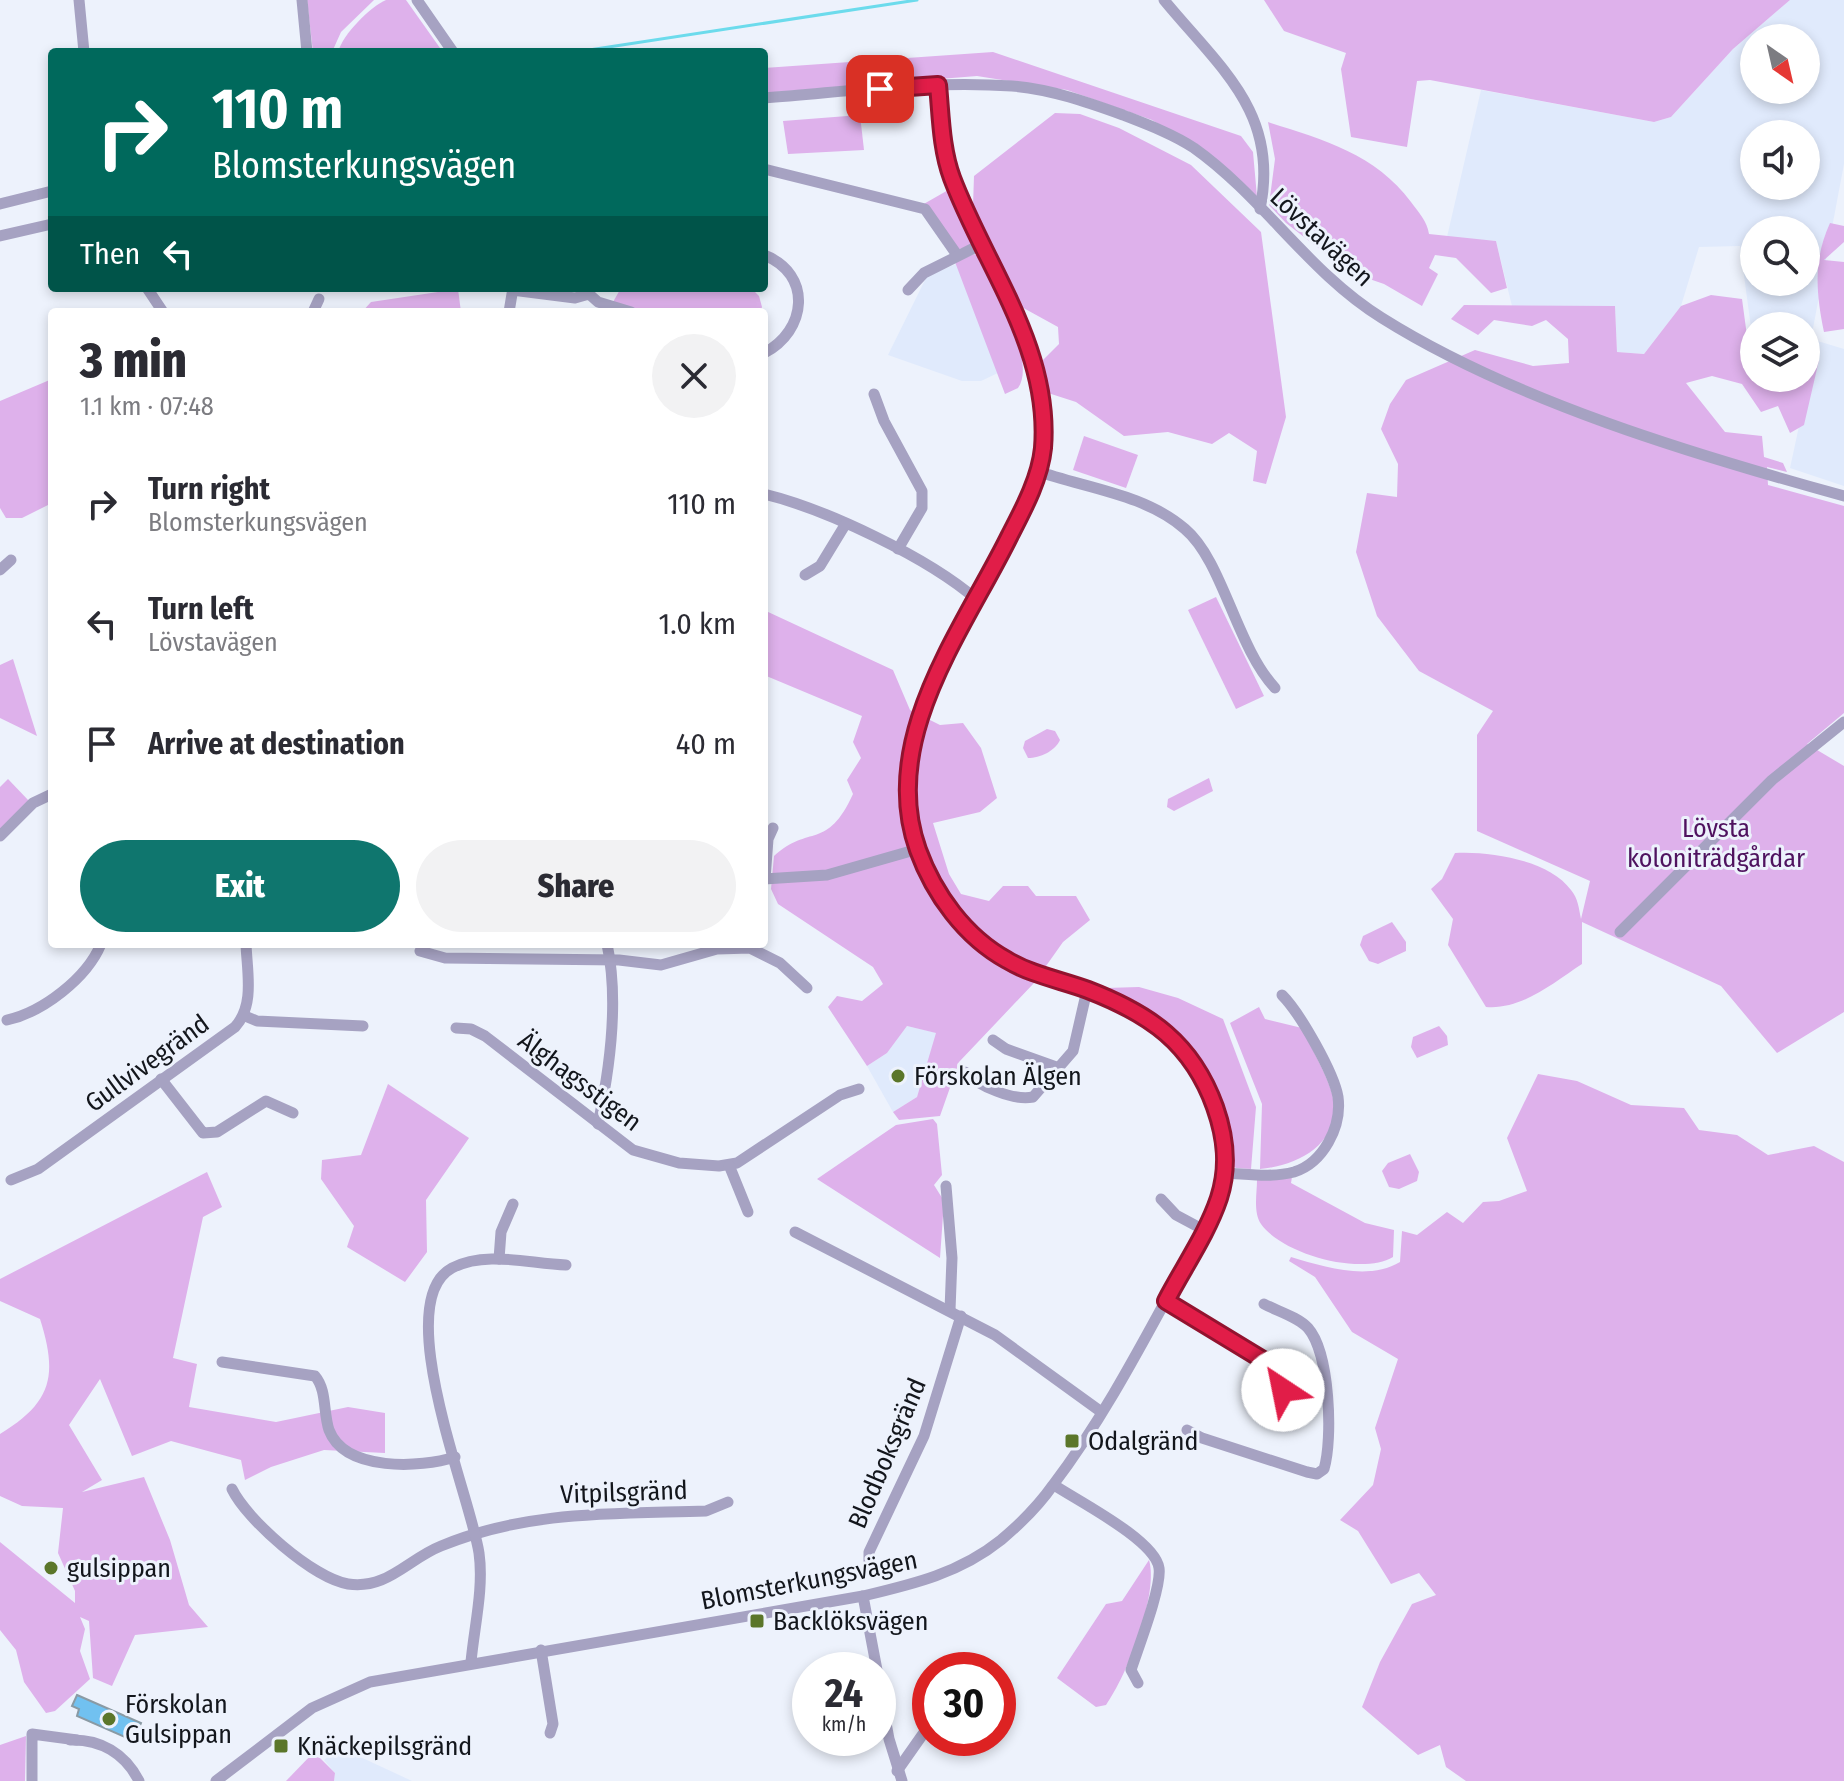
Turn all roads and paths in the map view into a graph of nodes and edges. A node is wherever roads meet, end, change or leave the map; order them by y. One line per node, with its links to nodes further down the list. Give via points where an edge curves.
1 (79, 0): 5 (street)
2 (302, 0): 6 (street)
3 (417, 0): 7 (street)
4 (1164, 0): 14 (street, via 1252,111 1266,165)
5 (84, 48)
6 (307, 48)
7 (450, 48)
8 (938, 85): 9 (street, Lövstavägen); 14 (street, Lövstavägen, via 1014,86 1080,99 1145,123 1193,148); 18 (street, Blomsterkungsvägen, via 948,168)
9 (768, 98)
10 (768, 170): 19 (street, via 925,209)
11 (48, 192): 13 (street)
12 (48, 199): 15 (street)
13 (0, 204)
14 (1260, 209): 30 (street, Lövstavägen, via 1331,281 1433,347 1507,382 1648,436)
15 (0, 211)
16 (48, 225): 17 (street)
17 (0, 236)
18 (982, 244): 19 (street); 28 (street, Blomsterkungsvägen, via 1036,368 1043,449)
19 (957, 255): 21 (street, via 924,273)
20 (768, 257): 26 (street, via 792,278 798,307 790,334)
21 (908, 290)
22 (533, 292): 25 (street, via 575,298 589,294)
23 (319, 299): 24 (street)
24 (315, 308)
25 (618, 308)
26 (768, 350)
27 (874, 394): 32 (street, via 922,491 922,508)
28 (1037, 471): 36 (street, Blomsterkungsvägen); 37 (street, via 1134,500 1183,527 1202,550 1259,671)
29 (768, 496): 31 (street)
30 (1844, 496)
31 (845, 525): 32 (street); 35 (street, via 820,566)
32 (898, 549): 36 (street)
33 (11, 560): 34 (street)
34 (0, 570)
35 (805, 575)
36 (977, 600): 43 (street, Blomsterkungsvägen, via 921,711 908,789)
37 (1275, 688)
38 (1844, 722): 45 (street, via 1772,780)
39 (48, 796): 41 (street, via 33,803)
40 (773, 828): 42 (street)
41 (0, 836)
42 (768, 839)
43 (918, 849): 44 (street, via 827,875); 52 (street, Blomsterkungsvägen, via 953,913 987,947 1030,971)
44 (768, 879)
45 (1620, 932)
46 (98, 948): 55 (street, via 80,975 26,1015)
47 (246, 948): 54 (street, Gullvivegränd)
48 (608, 948): 50 (street)
49 (420, 951): 50 (street, via 445,958)
50 (610, 960): 51 (street, via 661,965 717,949 750,948 780,963); 64 (street, via 609,1063)
51 (807, 988)
52 (1087, 990): 59 (street, via 1073,1051); 66 (street, Blomsterkungsvägen, via 1139,1014 1186,1051 1207,1085 1220,1121)
53 (1282, 995): 66 (street, via 1299,1012 1338,1096 1333,1132 1325,1149 1296,1171)
54 (245, 1016): 56 (street); 61 (street, Gullvivegränd)
55 (7, 1020)
56 (363, 1026)
57 (456, 1028): 64 (street, Älghagsstigen, via 485,1036)
58 (993, 1040): 59 (street)
59 (1059, 1068): 60 (street, via 1029,1098 977,1083)
60 (965, 1072)
61 (161, 1079): 63 (street, via 203,1133 217,1132 266,1101); 67 (street, Gullvivegränd, via 38,1169)
62 (859, 1089): 65 (street, Älghagsstigen, via 840,1095)
63 (293, 1113)
64 (598, 1124): 65 (street, Älghagsstigen, via 647,1156)
65 (729, 1165): 71 (street)
66 (1226, 1173): 72 (street, Blomsterkungsvägen)
67 (11, 1180)
68 (946, 1186): 78 (street, Blodboksgränd)
69 (1161, 1199): 72 (street, via 1176,1215)
70 (513, 1204): 74 (street, via 501,1232)
71 (748, 1212)
72 (1204, 1230): 76 (street, Blomsterkungsvägen)
73 (795, 1232): 78 (street)
74 (499, 1259): 75 (street); 83 (street, via 450,1269 432,1297 429,1347 434,1394)
75 (566, 1265)
76 (1166, 1301): 80 (street, via 1276,1369 1283,1390); 81 (street, Blomsterkungsvägen)
77 (1264, 1304): 82 (street, via 1301,1322 1314,1337 1331,1442 1324,1469 1307,1472)
78 (956, 1313): 81 (street); 88 (street, Blodboksgränd, via 924,1436)
79 (222, 1362): 83 (street, via 315,1376 322,1384 334,1440 342,1449 390,1465)
80 (1272, 1406)
81 (1100, 1411): 84 (street, Blomsterkungsvägen)
82 (1187, 1430)
83 (455, 1457): 87 (street)
84 (1054, 1485): 89 (street, Blomsterkungsvägen, via 1023,1520 976,1558 926,1582); 93 (street, via 1140,1541 1157,1560 1159,1579 1131,1670)
85 (232, 1489): 87 (street, Vitpilsgränd, via 239,1506 292,1552 320,1573 347,1584 386,1579 440,1546)
86 (728, 1502): 87 (street, Vitpilsgränd, via 706,1511 557,1515)
87 (475, 1536): 92 (street, via 480,1574)
88 (869, 1561)
89 (863, 1596): 90 (street, Blomsterkungsvägen); 91 (street)
90 (541, 1650): 92 (street, Blomsterkungsvägen); 94 (street)
91 (874, 1652)
92 (471, 1662): 100 (street, Blomsterkungsvägen, via 370,1682 312,1708)
93 (1138, 1683)
94 (550, 1733)
95 (912, 1755): 97 (street)
96 (893, 1756): 97 (street)
97 (900, 1776)
98 (32, 1781): 99 (street, via 32,1734 103,1744)
99 (139, 1781)
100 (216, 1781)

